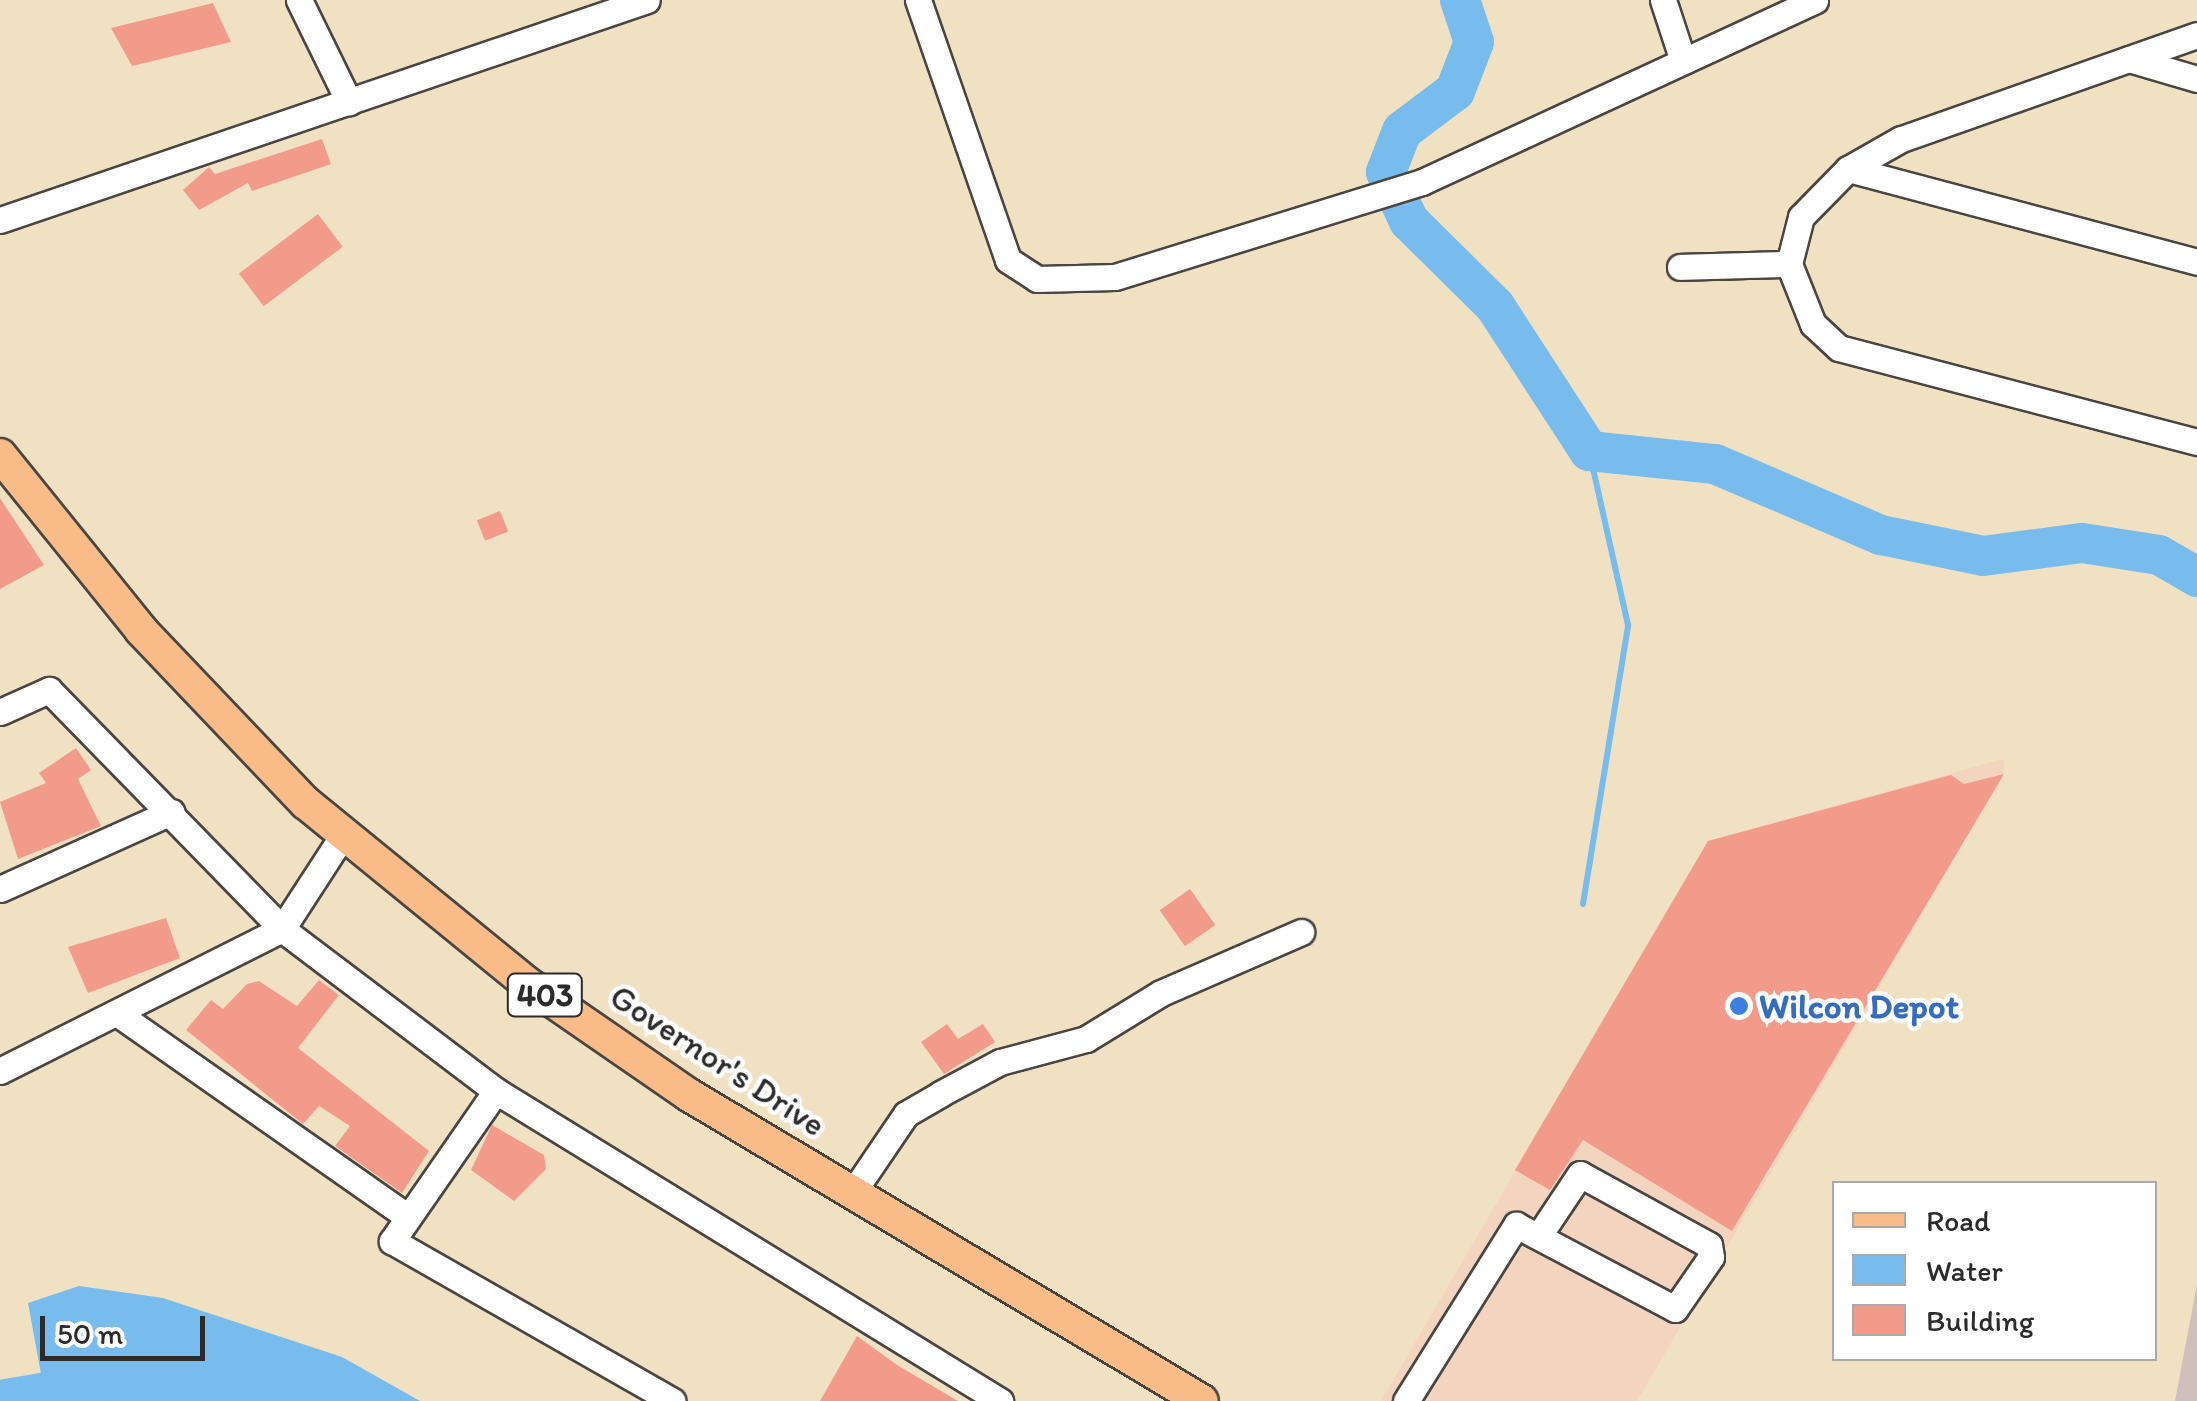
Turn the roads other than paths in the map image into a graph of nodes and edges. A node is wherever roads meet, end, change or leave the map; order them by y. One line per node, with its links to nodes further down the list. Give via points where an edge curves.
1 (300, 0): 10 (street)
2 (646, 0): 10 (street)
3 (918, 0): 8 (street, via 1008,260 1037,280 1115,277 1372,199)
4 (1663, 0): 8 (street)
5 (1815, 0): 8 (street)
6 (2197, 35): 7 (street)
7 (2129, 59): 9 (street); 11 (street, via 1901,139)
8 (1683, 61)
9 (2197, 79)
10 (349, 102): 12 (street)
11 (1848, 169): 13 (street); 14 (street, via 1801,217)
12 (0, 220)
13 (2197, 262)
14 (1789, 264): 15 (street); 16 (street, via 1813,324 1839,348)
15 (1680, 268)
16 (2197, 442)
17 (3, 466): 20 (main road, Governor's Drive / 403, via 177,670)
18 (0, 712): 19 (street, via 50,690)
19 (171, 812): 21 (street); 22 (street)
20 (343, 835): 22 (street); 27 (main road, Governor's Drive / 403, via 544,995)
21 (0, 889)
22 (282, 929): 24 (street); 26 (street)
23 (1301, 932): 27 (street, via 1161,993 1086,1039 1000,1062 940,1094 906,1114)
24 (121, 1016): 25 (street); 28 (street)
25 (0, 1071)
26 (496, 1091): 28 (street); 31 (street)
27 (852, 1192): 32 (main road, Governor's Drive / 403)
28 (408, 1217): 30 (street, via 392,1242)
29 (1540, 1234): 29 (street, via 1675,1309 1711,1257 1709,1245 1580,1174); 33 (street, via 1516,1224 1507,1234)
30 (674, 1401)
31 (1000, 1401)
32 (1202, 1401)
33 (1406, 1401)

